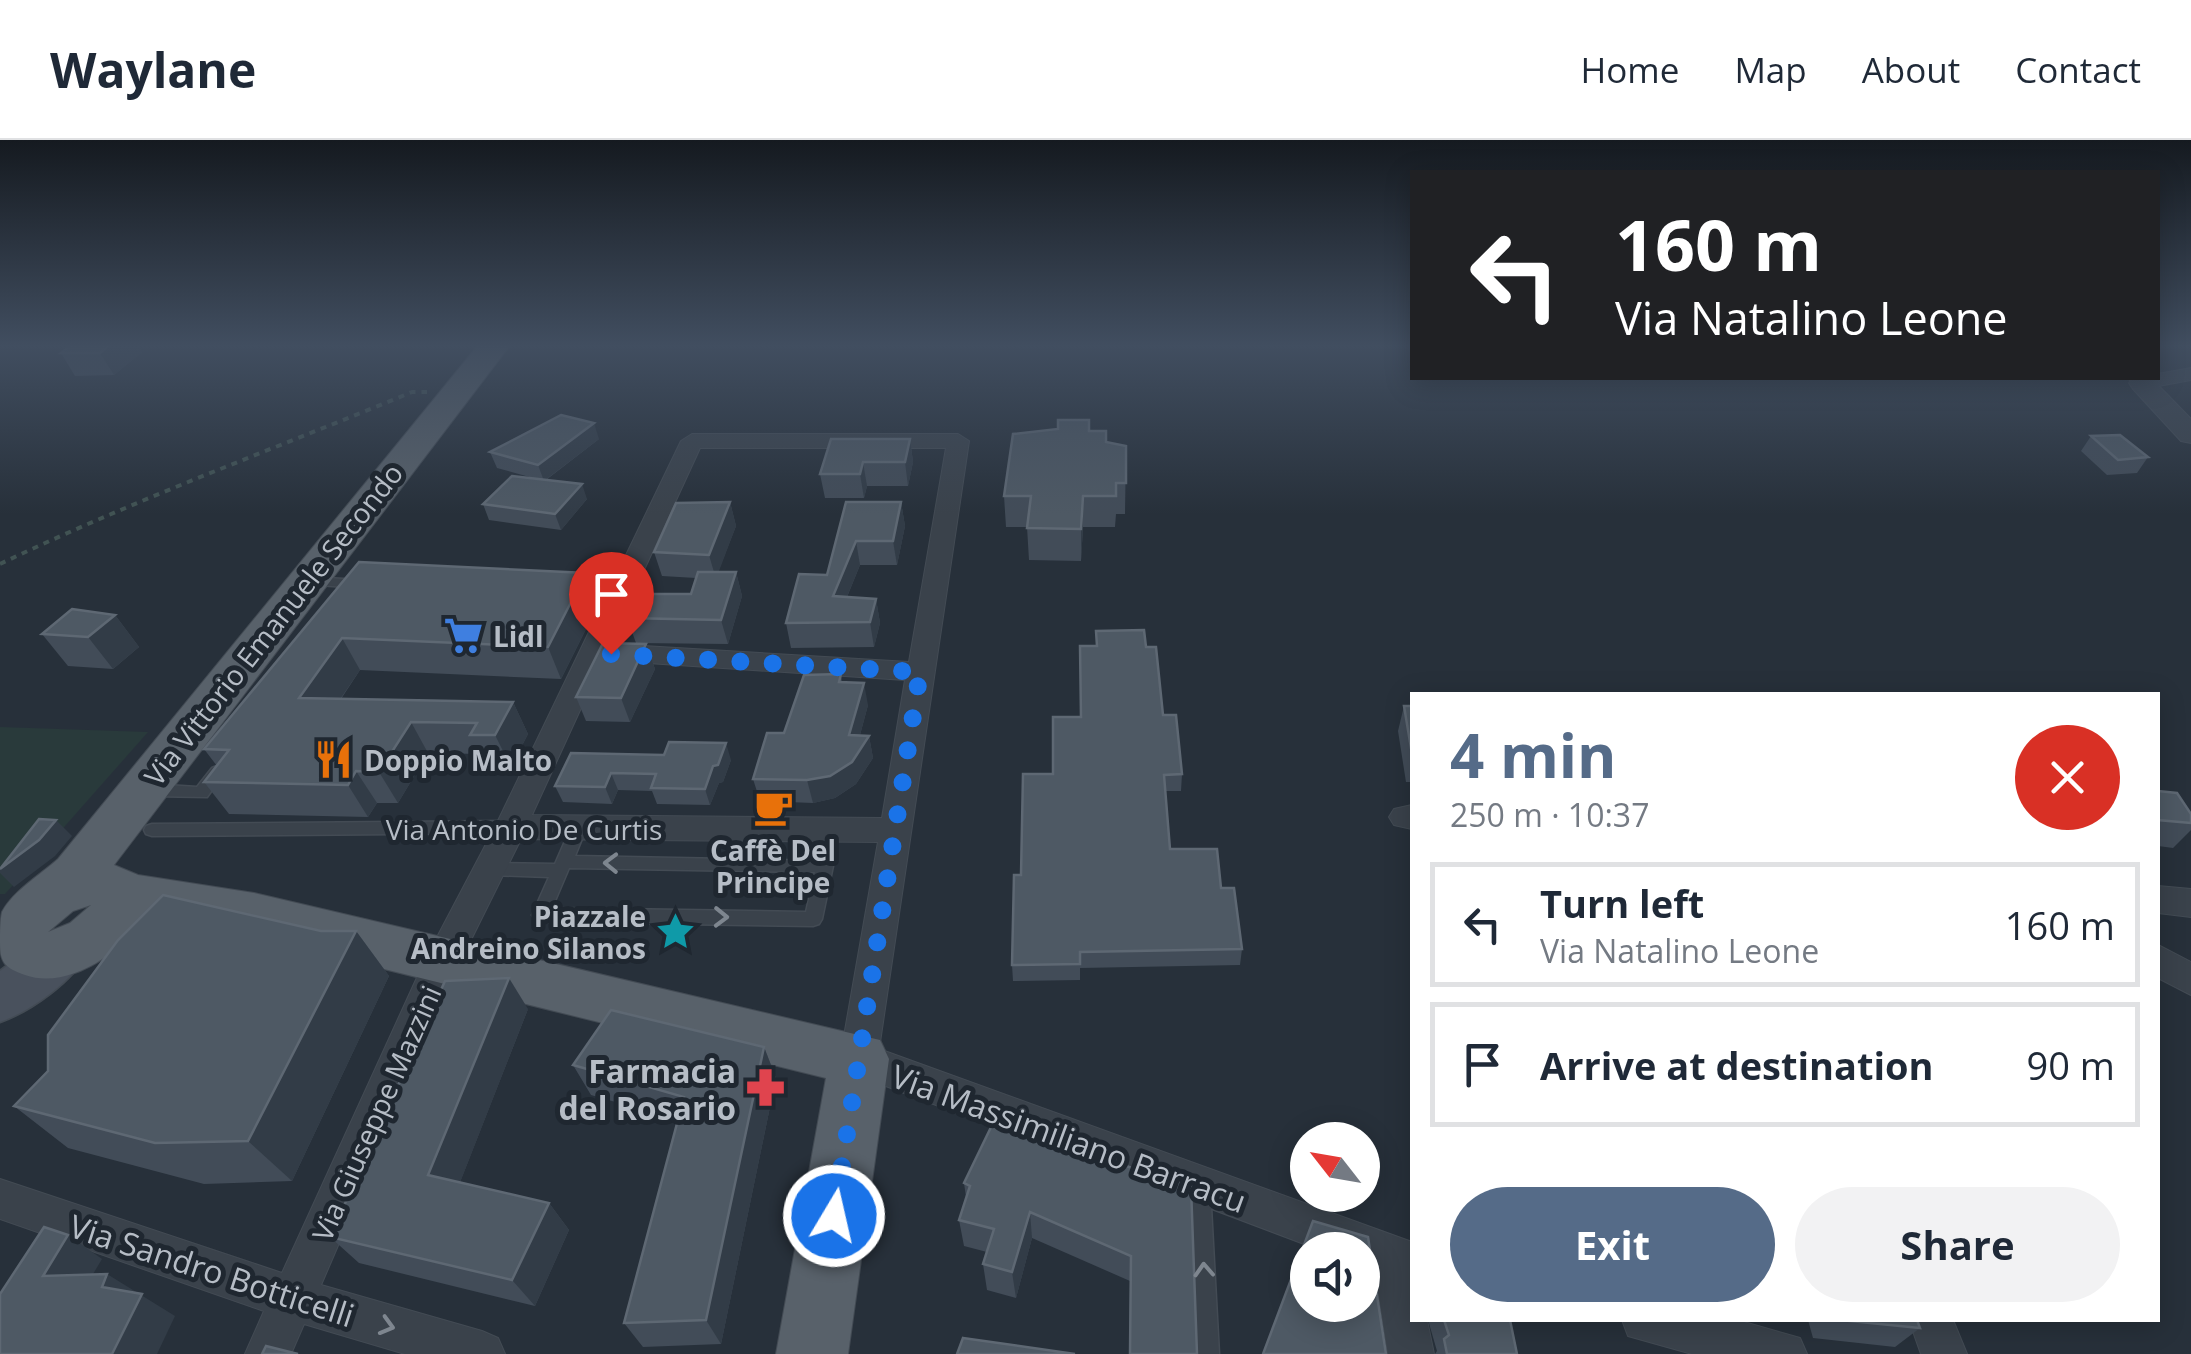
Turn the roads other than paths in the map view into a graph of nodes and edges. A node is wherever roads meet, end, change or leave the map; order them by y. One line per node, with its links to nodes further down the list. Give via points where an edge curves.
1 (450, 401): 4 (main road, Via Vittorio Emanuele Secondo)
2 (2159, 401): 3 (street)
3 (2191, 435)
4 (308, 581): 5 (lane); 11 (main road, Via Vittorio Emanuele Secondo)
5 (366, 584): 6 (lane); 7 (lane)
6 (386, 585)
7 (355, 597)
8 (594, 652): 9 (street); 9 (street, Via Giuseppe Mazzini, via 613,597 692,440 958,441); 12 (street, Via Giuseppe Mazzini)
9 (920, 672): 14 (street)
10 (224, 762): 11 (lane, via 202,792)
11 (140, 810): 12 (lane, Via Antonio De Curtis); 19 (main road, Via Vittorio Emanuele Secondo, via 76,874)
12 (511, 827): 13 (street, Via Antonio De Curtis); 16 (street, Via Giuseppe Mazzini)
13 (578, 829): 14 (street, Via Antonio De Curtis); 15 (lane)
14 (895, 830): 24 (street)
15 (562, 866): 15 (lane, one-way to 15, via 541,915 813,919 825,866); 16 (lane)
16 (490, 869): 20 (street, Via Giuseppe Mazzini)
17 (2160, 900): 18 (street)
18 (2191, 903)
19 (47, 925): 20 (main road, Via Massimiliano Barracu, via 254,915); 23 (main road, Via Vittorio Emanuele Secondo)
20 (444, 960): 24 (main road, Via Massimiliano Barracu); 28 (street, Via Giuseppe Mazzini)
21 (2160, 961): 22 (street)
22 (2191, 980)
23 (0, 1000)
24 (858, 1059): 25 (street, Via Massimiliano Barracu); 33 (main road)
25 (1200, 1186): 27 (street, Via Massimiliano Barracu); 34 (lane, one-way to 25)
26 (0, 1199): 28 (street, Via Sandro Botticelli)
27 (1404, 1261): 35 (street)
28 (294, 1299): 31 (street, Via Giuseppe Mazzini); 32 (street, Via Sandro Botticelli, one-way to 32)
29 (1652, 1322): 36 (street)
30 (1932, 1322): 37 (street)
31 (268, 1354)
32 (482, 1354)
33 (812, 1354)
34 (1208, 1354)
35 (1411, 1354)
36 (1784, 1354)
37 (1944, 1354)

